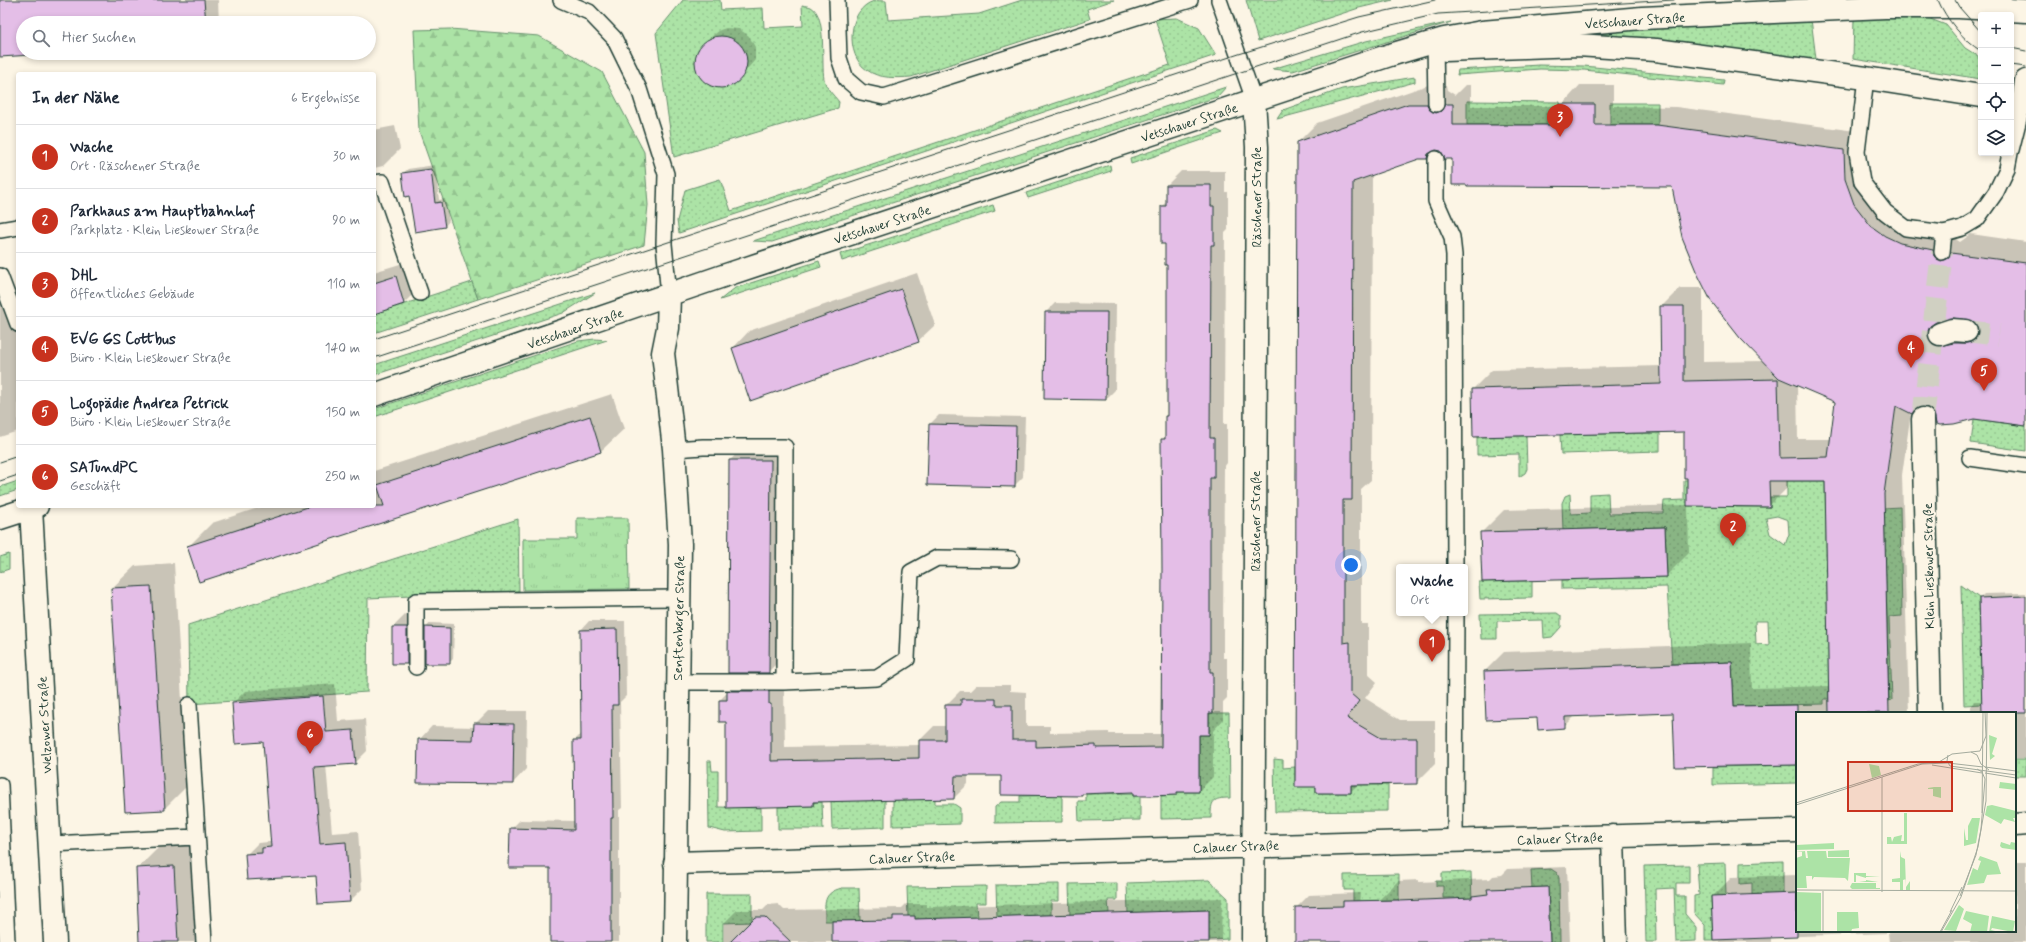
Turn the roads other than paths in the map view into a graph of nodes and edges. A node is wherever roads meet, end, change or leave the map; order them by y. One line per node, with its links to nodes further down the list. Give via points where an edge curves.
1 (561, 0): 23 (lane, via 589,12 614,38 639,89 666,174 664,244)
2 (837, 0): 3 (lane, via 840,58 846,79 861,92 884,97)
3 (1190, 0)
4 (1219, 0): 10 (lane)
5 (2026, 11): 6 (street, Vetschauer Straße, via 1959,7 1830,8 1482,32)
6 (1435, 46): 7 (street, Vetschauer Straße, via 1577,45 1656,50); 10 (street, Vetschauer Straße, via 1390,54); 12 (lane)
7 (1866, 78): 9 (street, Vetschauer Straße); 19 (lane, via 1857,152 1862,182 1885,212 1906,228)
8 (2026, 81): 11 (street)
9 (1978, 96)
10 (1254, 100): 23 (street, Vetschauer Straße); 52 (street, Räschener Straße, via 1257,163)
11 (2020, 102): 13 (lane)
12 (1436, 104)
13 (2014, 134)
14 (2009, 156): 19 (lane, via 2007,169 1996,192 1977,220)
15 (1436, 159): 36 (lane, via 1436,201 1452,237 1454,255)
16 (376, 183): 22 (lane, via 382,182)
17 (16, 227): 18 (lane)
18 (0, 230)
19 (1944, 233): 20 (lane)
20 (1942, 252)
21 (0, 276): 24 (lane)
22 (420, 293)
23 (669, 295): 27 (street, Vetschauer Straße); 29 (street, Senftenberger Straße, via 668,328 663,353)
24 (16, 319)
25 (1966, 331): 26 (street, via 1952,330)
26 (1940, 334)
27 (376, 394)
28 (1923, 419): 43 (street, Klein Lieskower Straße)
29 (674, 450): 37 (street, Senftenberger Straße, via 680,544); 41 (lane, via 703,447 785,447)
30 (1970, 458): 31 (lane)
31 (2026, 466)
32 (31, 508): 34 (street)
33 (34, 508): 51 (street, Welzower Straße, via 32,537)
34 (0, 518)
35 (1011, 559): 41 (lane, via 937,558 911,572 907,659 877,678)
36 (1455, 564)
37 (677, 598): 39 (lane, via 416,601); 40 (street, Senftenberger Straße)
38 (1456, 616): 50 (lane)
39 (416, 667)
40 (678, 682): 41 (lane); 53 (street, Senftenberger Straße)
41 (784, 682)
42 (189, 705): 49 (lane)
43 (1930, 712)
44 (0, 785): 54 (lane)
45 (2026, 824): 46 (street)
46 (2016, 825)
47 (1796, 831): 48 (street, Calauer Straße)
48 (1614, 836): 50 (street, Calauer Straße); 59 (street)
49 (196, 837): 51 (lane); 56 (lane)
50 (1455, 840): 52 (street, Calauer Straße)
51 (51, 844): 55 (street, Welzower Straße)
52 (1254, 846): 53 (street, Calauer Straße); 58 (street, Räschener Straße)
53 (675, 863): 57 (street, Senftenberger Straße)
54 (7, 942)
55 (55, 942)
56 (204, 942)
57 (674, 942)
58 (1253, 942)
59 (1616, 942)

